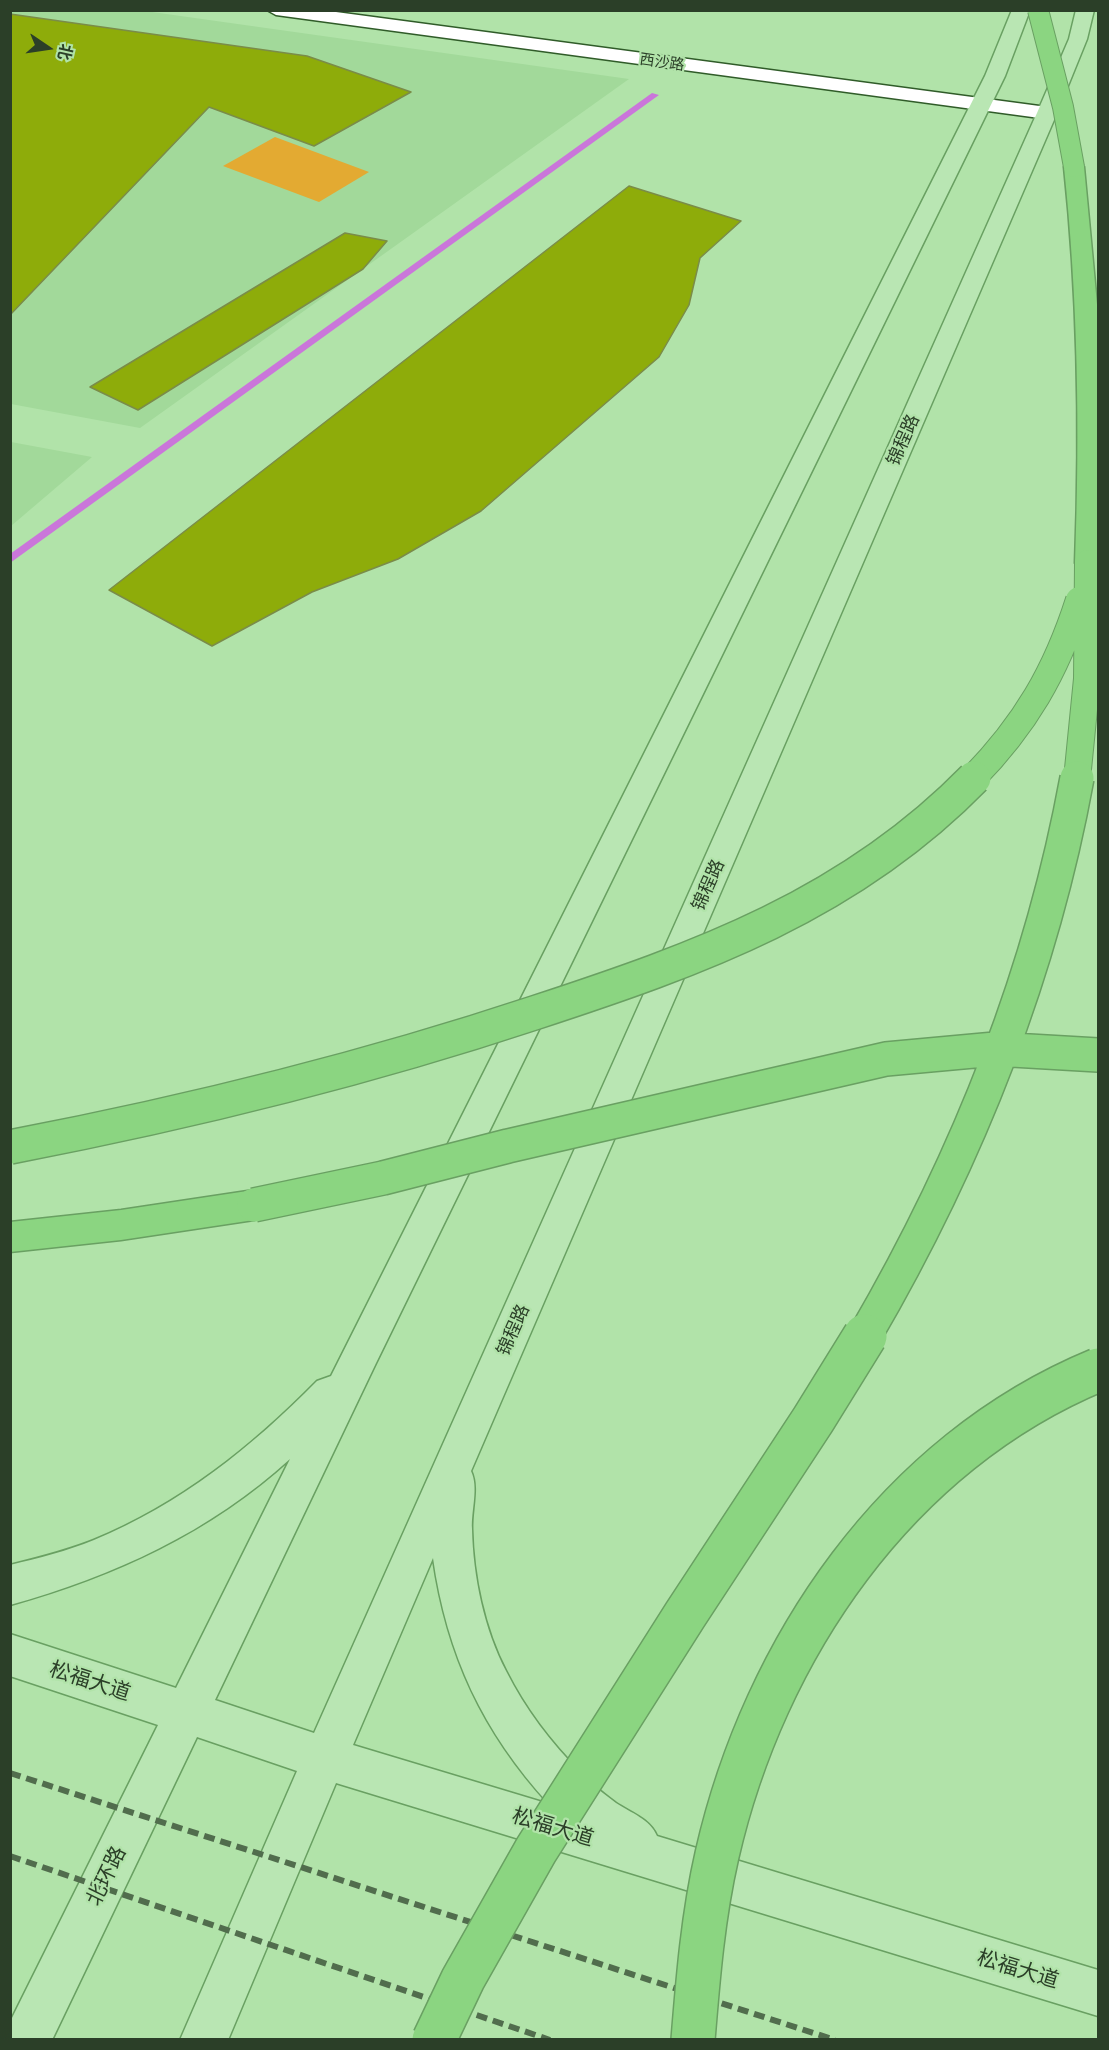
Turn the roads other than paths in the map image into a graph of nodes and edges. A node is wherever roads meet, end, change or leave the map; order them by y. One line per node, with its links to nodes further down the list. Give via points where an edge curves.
1 (276, 10): 5 (street, 西沙路)
2 (1020, 10): 5 (main road, via 995,76)
3 (1038, 10): 7 (highway, bridge, via 1062,107 1082,232 1091,381)
4 (1085, 10): 6 (main road, 锦程路, via 1078,39)
5 (979, 104): 6 (street, 西沙路); 11 (main road)
6 (1047, 113): 13 (main road, 锦程路)
7 (1088, 564): 9 (highway, bridge, via 1072,628 1040,694 992,760 925,824 843,884 742,937 501,1025 370,1065 231,1100); 22 (highway, bridge, via 1086,698 1062,852 1014,1015 972,1122 924,1224 866,1332 797,1447 517,1877 444,2014)
8 (1098, 1055): 10 (highway, bridge, via 995,1049 886,1059 383,1178 254,1204)
9 (10, 1147)
10 (10, 1237)
11 (363, 1351): 14 (main road, via 294,1433 201,1506 91,1561); 16 (main road)
12 (1098, 1370): 23 (highway, bridge, via 1025,1406 966,1447 911,1494 861,1550 815,1613 776,1685 739,1776 717,1854 700,1951)
13 (486, 1392): 17 (main road, 锦程路); 18 (main road, via 467,1438 454,1488 452,1540 457,1594 473,1649 497,1701 531,1752 567,1789 624,1835)
14 (10, 1585)
15 (10, 1655): 16 (main road, 松福大道)
16 (185, 1713): 17 (main road, 松福大道); 20 (main road, 北环路)
17 (325, 1758): 18 (main road, 松福大道); 21 (main road)
18 (681, 1866): 19 (main road, 松福大道)
19 (1098, 1993)
20 (27, 2040)
21 (204, 2040)
22 (435, 2040)
23 (693, 2040)

